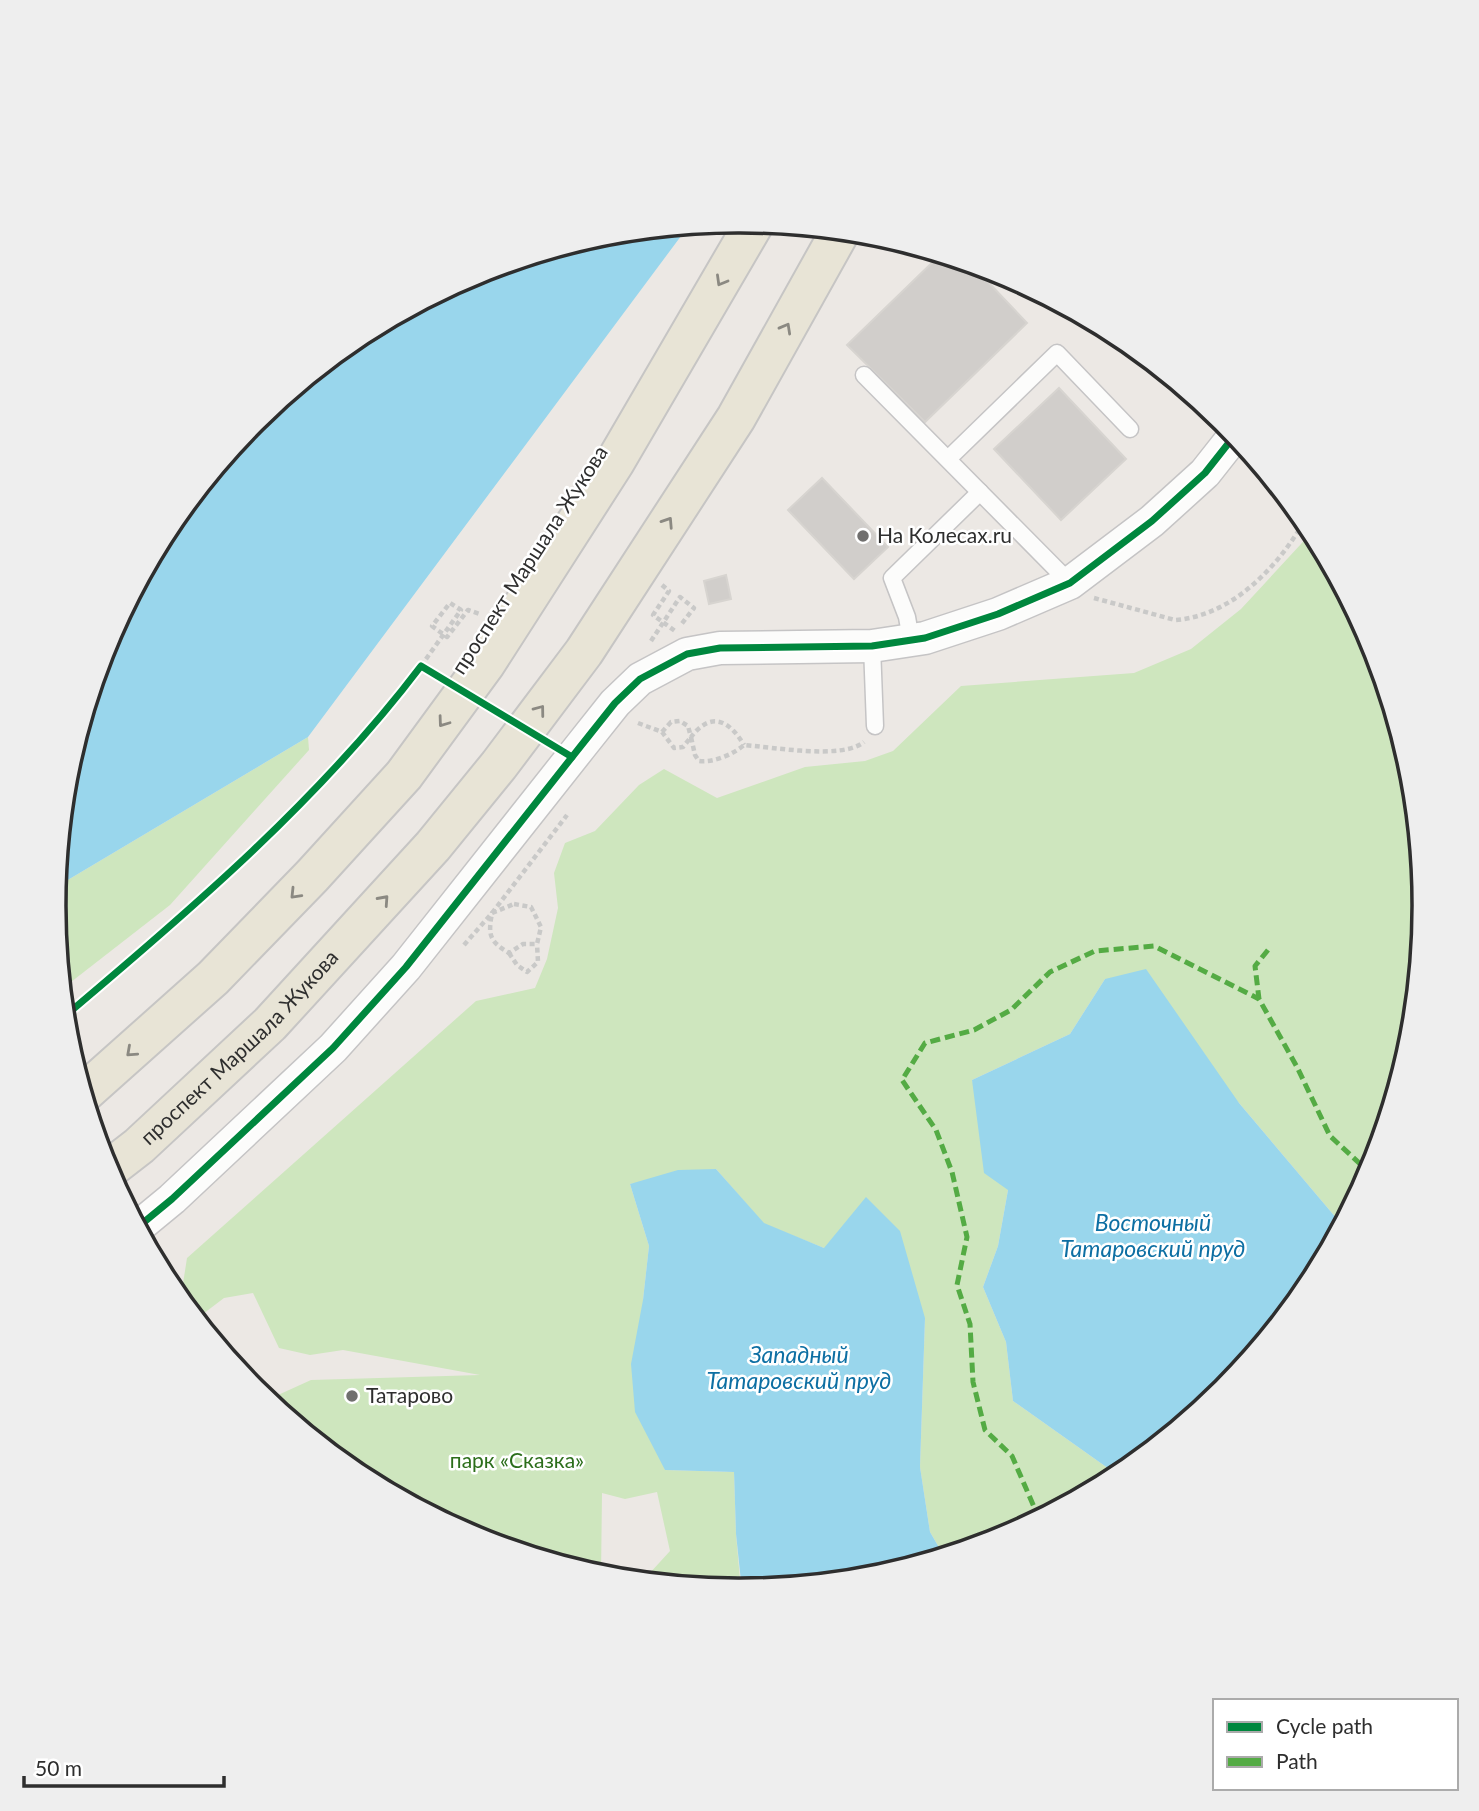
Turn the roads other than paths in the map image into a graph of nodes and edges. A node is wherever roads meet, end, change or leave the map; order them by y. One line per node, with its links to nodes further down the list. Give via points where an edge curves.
1 (748, 233): 12 (main road, проспект Маршала Жукова, one-way to 12, via 615,462 486,663 404,775 213,978)
2 (836, 239): 13 (main road, проспект Маршала Жукова, one-way to 2, via 270,1024 433,846 499,765 584,652 736,418)
3 (864, 375): 6 (lane)
4 (1130, 429): 6 (lane, via 1057,354)
5 (1228, 444): 8 (street, via 1205,473)
6 (948, 459): 7 (lane)
7 (980, 492): 8 (lane); 9 (lane, via 892,578)
8 (1085, 586): 9 (street)
9 (911, 640): 10 (street)
10 (872, 646): 11 (lane); 14 (street, via 720,648 687,654 640,679 615,703 406,967 333,1048)
11 (875, 726)
12 (91, 1087)
13 (118, 1162)
14 (146, 1221)

